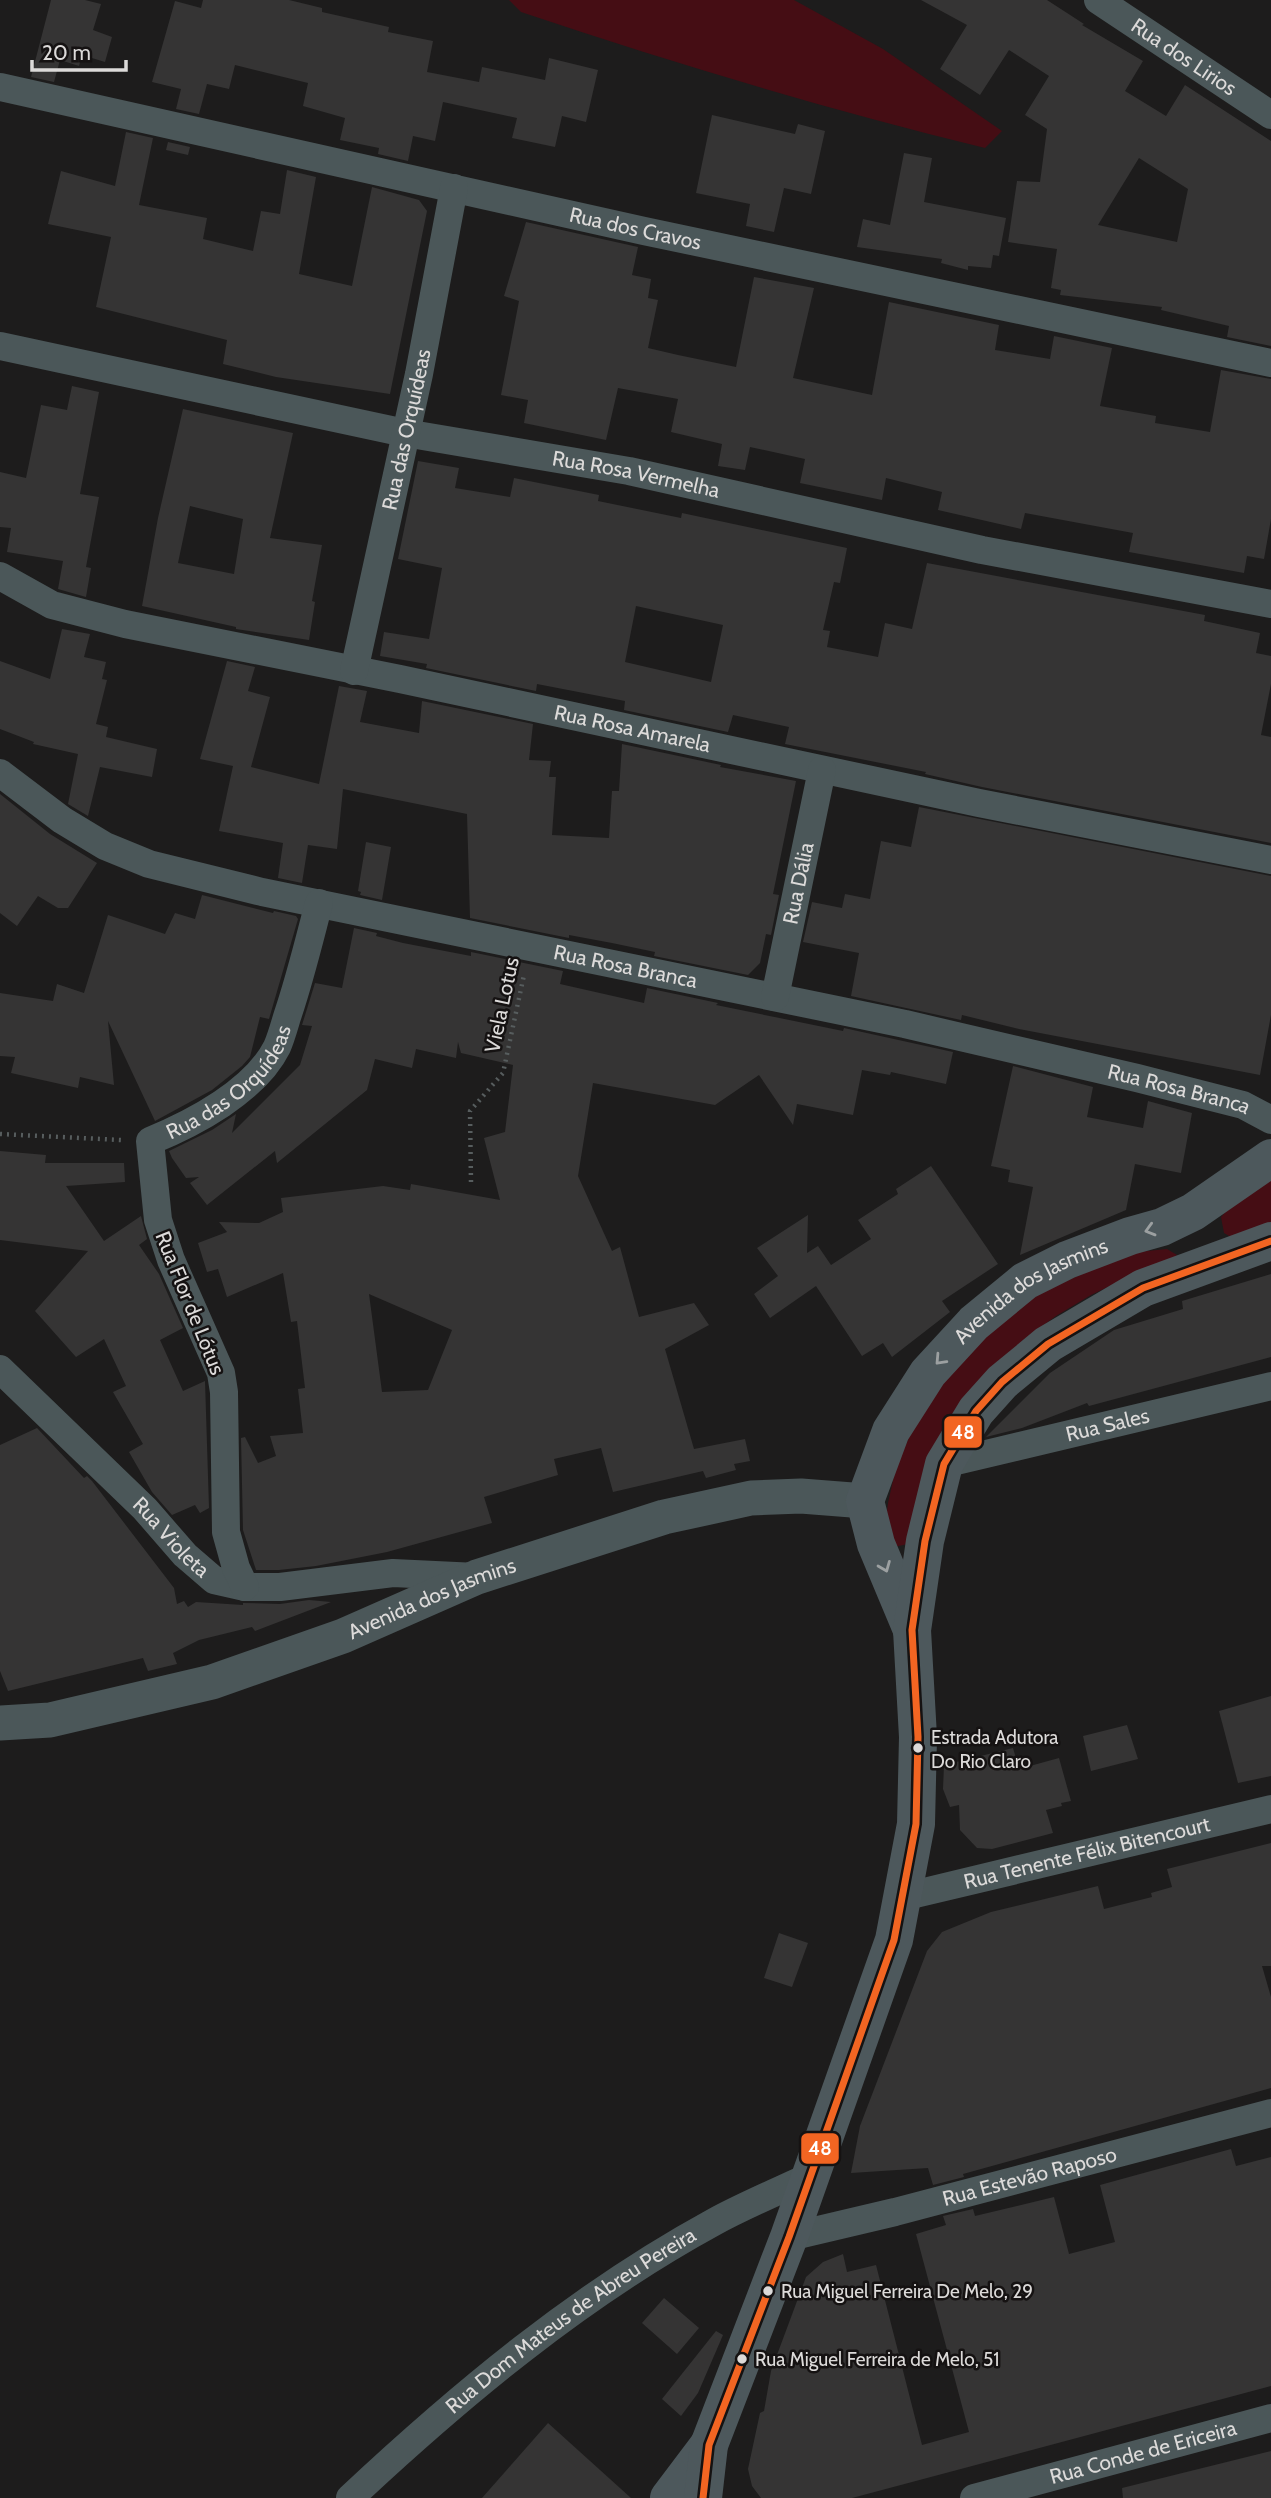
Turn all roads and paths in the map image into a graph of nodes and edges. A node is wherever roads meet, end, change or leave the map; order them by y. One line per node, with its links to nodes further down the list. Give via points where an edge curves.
1 (1098, 0): 3 (street, Rua dos Lirios)
2 (0, 87): 4 (street, Rua dos Cravos)
3 (1271, 115)
4 (454, 188): 6 (street, Rua dos Cravos); 7 (street, Rua das Orquídeas)
5 (0, 346): 7 (street, Rua Rosa Vermelha)
6 (1271, 363)
7 (405, 433): 9 (street, Rua Rosa Vermelha, via 629,471 982,550); 10 (street, Rua das Orquídeas)
8 (0, 576): 10 (street, Rua Rosa Amarela, via 52,605 76,612)
9 (1271, 604)
10 (354, 671): 11 (street, Rua Rosa Amarela)
11 (822, 770): 13 (street, Rua Rosa Amarela); 16 (street, Rua Dália)
12 (0, 773): 14 (street, Rua Rosa Branca, via 105,846 138,859)
13 (1271, 860)
14 (319, 903): 15 (street, Rua Rosa Branca); 19 (street, Rua das Orquídeas, via 276,1048 233,1096)
15 (530, 947): 16 (street, Rua Rosa Branca); 21 (path, Viela Lotus, via 503,1073 470,1111)
16 (775, 997): 17 (street, Rua Rosa Branca, via 1137,1078 1243,1105)
17 (1271, 1120)
18 (0, 1134): 19 (path, Rua das Orquídeas)
19 (150, 1141): 30 (street, Rua Flor de Lótus, via 158,1220 221,1373 226,1532)
20 (1271, 1158): 22 (main road, Avenida dos Jasmins)
21 (471, 1182)
22 (1193, 1212): 24 (main road); 28 (main road, Avenida dos Jasmins, one-way to 28, via 1067,1260 1026,1281 974,1323 928,1373 891,1431)
23 (1271, 1241): 24 (main road)
24 (1205, 1265): 27 (main road, via 1143,1288 1048,1344 1002,1382 976,1411)
25 (0, 1369): 30 (street, Rua Violeta, via 185,1555 214,1580)
26 (1271, 1386): 27 (street, Rua Sales)
27 (944, 1464): 31 (main road, via 925,1541)
28 (865, 1501): 29 (street, Avenida dos Jasmins, via 751,1498 664,1517); 31 (main road, one-way to 31, via 876,1544)
29 (477, 1577): 30 (street, Rua Violeta, via 393,1573); 32 (street, Avenida dos Jasmins, via 344,1636 212,1682 50,1720)
30 (244, 1587)
31 (912, 1630): 34 (main road, via 918,1737 916,1824)
32 (0, 1723)
33 (1271, 1809): 34 (street, Rua Tenente Félix Bitencourt)
34 (903, 1897): 36 (main road, via 894,1940)
35 (1271, 2113): 37 (street, Rua Estevão Raposo)
36 (811, 2176): 37 (main road); 40 (street, Rua Dom Mateus de Abreu Pereira, via 716,2221 586,2301 423,2430)
37 (789, 2237): 39 (main road)
38 (1271, 2418): 43 (street, Rua Conde de Ericeira)
39 (709, 2445): 41 (main road); 42 (main road)
40 (350, 2498)
41 (670, 2498)
42 (703, 2498)
43 (974, 2498)

